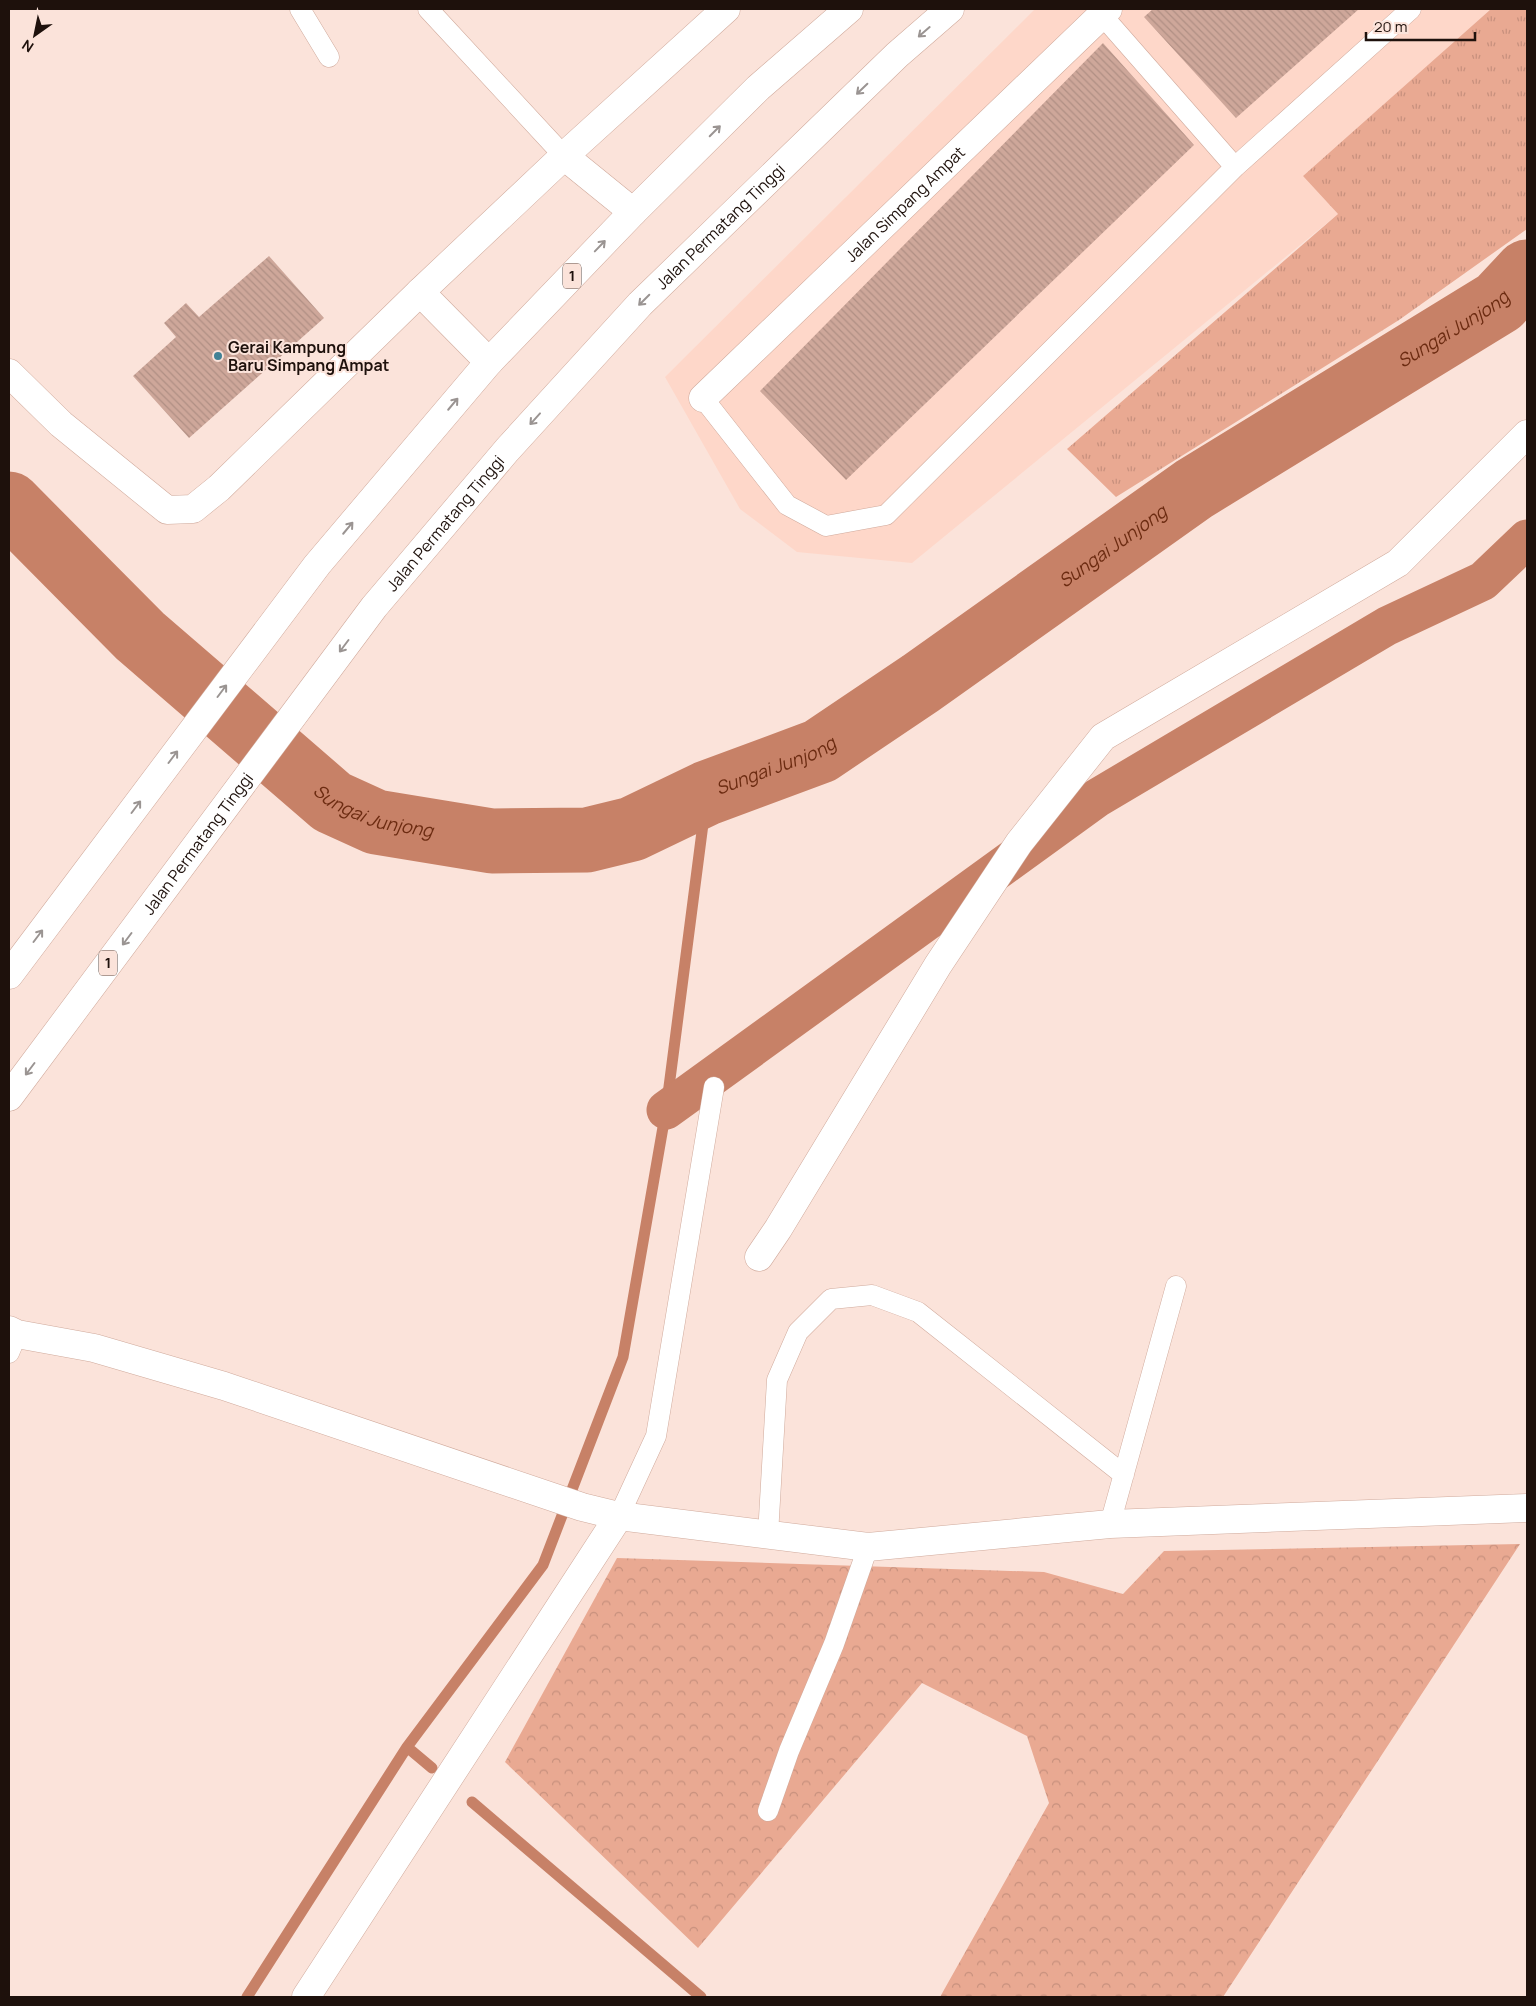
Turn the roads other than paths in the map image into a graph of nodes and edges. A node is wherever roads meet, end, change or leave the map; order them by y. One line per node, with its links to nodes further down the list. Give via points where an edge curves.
1 (300, 9): 8 (lane)
2 (428, 9): 9 (lane)
3 (726, 9): 9 (main road)
4 (849, 9): 11 (main road, 1, one-way to 4, via 758,88)
5 (950, 9): 19 (main road, Jalan Permatang Tinggi / 1, one-way to 19, via 897,55 640,304 507,450 374,607)
6 (1411, 9): 10 (lane)
7 (1105, 12): 10 (lane); 15 (main road, Jalan Simpang Ampat)
8 (329, 57)
9 (564, 156): 11 (main road); 12 (main road)
10 (1235, 167): 15 (lane, via 886,515 826,526 787,505)
11 (633, 212): 13 (main road, 1, one-way to 11)
12 (420, 292): 13 (main road); 14 (main road, via 220,488 193,509 168,510 61,424)
13 (489, 362): 17 (main road, 1, one-way to 13, via 317,565)
14 (9, 373)
15 (703, 398)
16 (1527, 434): 20 (main road, via 1398,563 1103,737 1019,843 938,965)
17 (9, 975)
18 (714, 1087): 25 (lane, via 656,1436)
19 (9, 1098)
20 (759, 1257)
21 (1176, 1286): 23 (lane)
22 (12, 1339): 25 (main road, via 94,1348 224,1386 582,1507)
23 (1124, 1475): 26 (lane); 27 (lane, via 918,1312 872,1295 831,1299 798,1332 777,1380)
24 (1527, 1508): 26 (main road)
25 (619, 1516): 27 (main road); 30 (main road)
26 (1110, 1524): 28 (main road)
27 (768, 1535): 28 (main road)
28 (868, 1547): 29 (lane, via 834,1644 789,1751)
29 (768, 1811)
30 (306, 1997)

